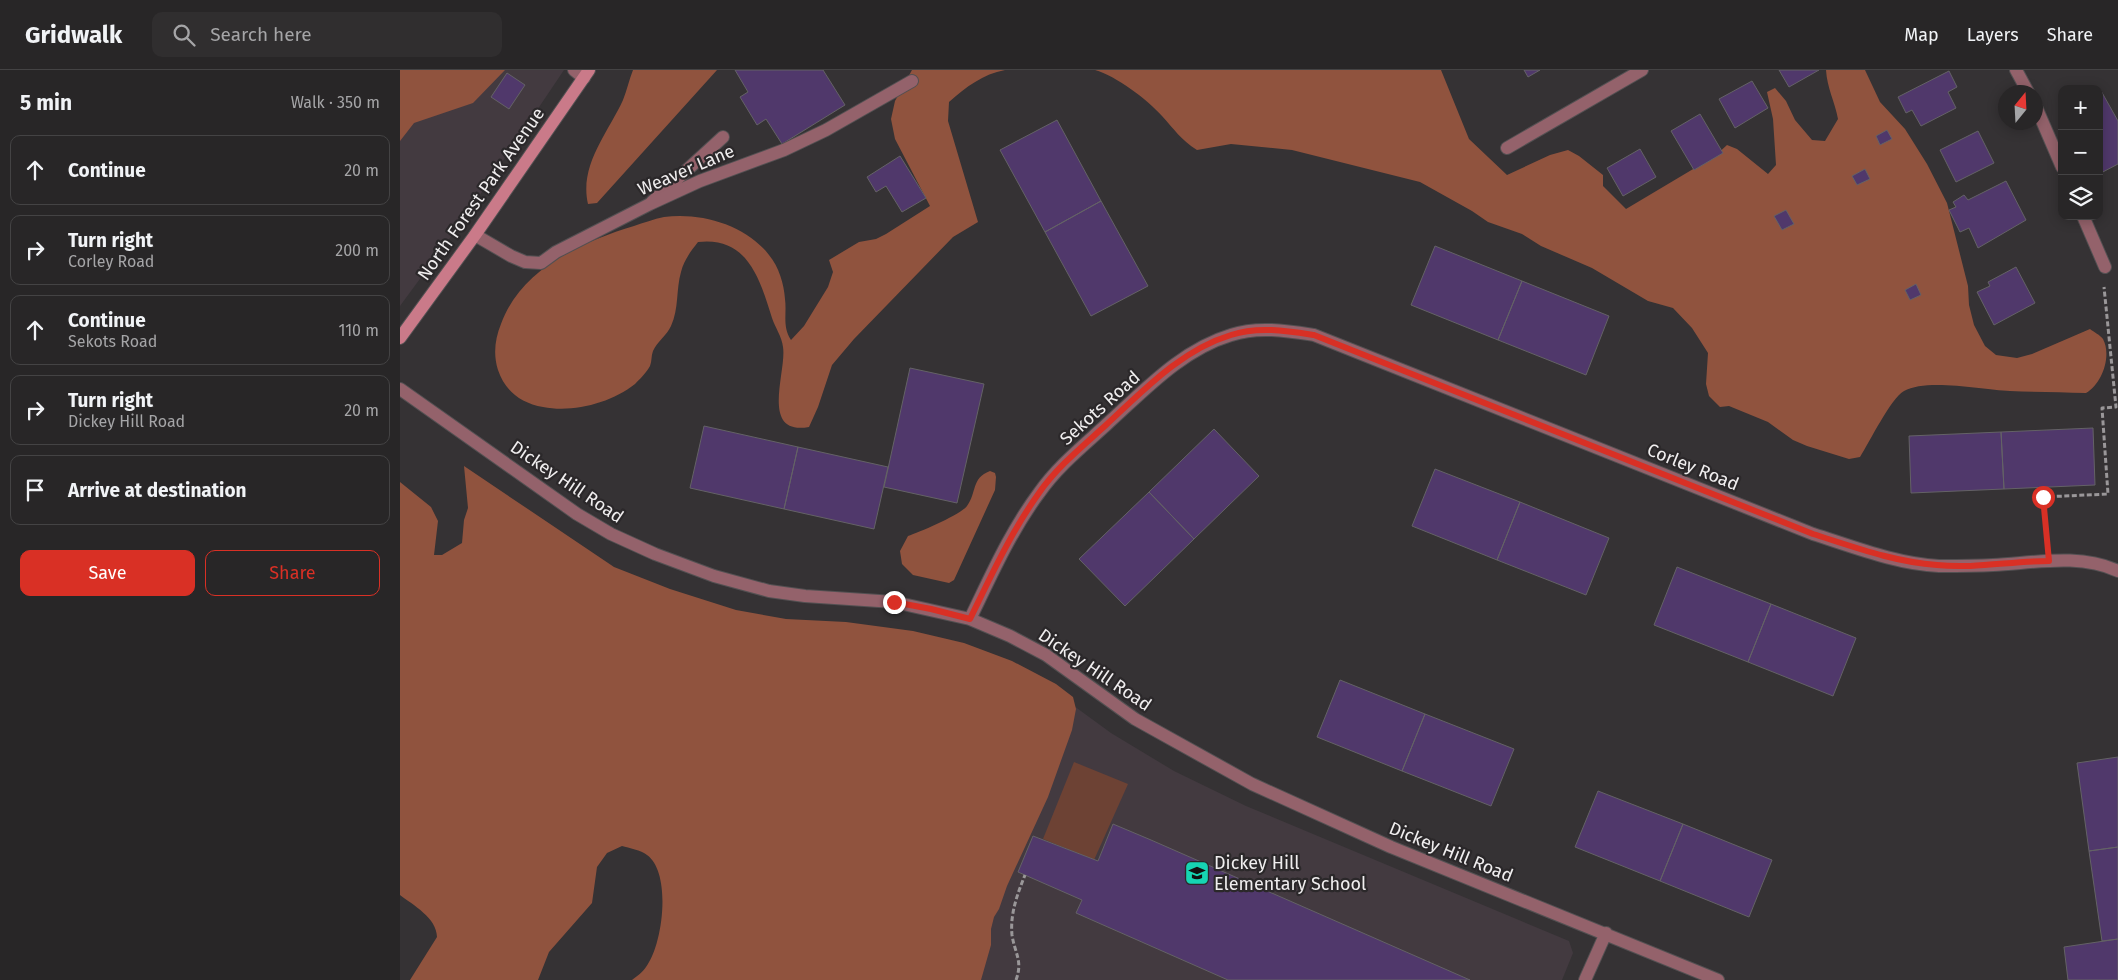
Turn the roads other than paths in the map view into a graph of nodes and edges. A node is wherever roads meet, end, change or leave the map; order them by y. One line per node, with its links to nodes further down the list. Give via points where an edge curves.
1 (1641, 70): 8 (street)
2 (2016, 70): 5 (street)
3 (582, 73): 12 (main road, North Forest Park Avenue)
4 (912, 81): 10 (street, Weaver Lane, via 784,150 700,181)
5 (2024, 85)
6 (2043, 123): 9 (street)
7 (723, 138): 10 (street)
8 (1507, 148)
9 (2058, 158)
10 (650, 204): 12 (street, Weaver Lane, via 540,263 518,259)
11 (2085, 220): 13 (street)
12 (475, 235): 15 (main road, North Forest Park Avenue)
13 (2105, 267)
14 (1269, 330): 17 (street, Corley Road, via 1314,335 1813,534 1895,559 1938,566 2078,561); 18 (street, Sekots Road, via 1232,334 1203,346 1172,366 1069,459 1040,491 1017,525)
15 (400, 338)
16 (400, 389): 18 (street, Dickey Hill Road, via 577,514 655,554 714,576 769,590 894,602)
17 (2118, 571)
18 (970, 619): 19 (street, Dickey Hill Road, via 1046,655 1135,719 1252,784 1391,847)
19 (1606, 933): 20 (street); 21 (street, Dickey Hill Road)
20 (1585, 980)
21 (1718, 980)

